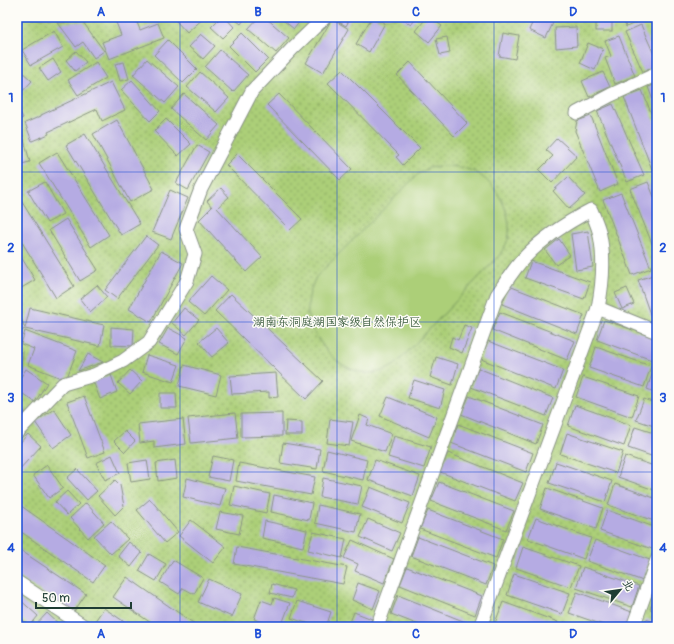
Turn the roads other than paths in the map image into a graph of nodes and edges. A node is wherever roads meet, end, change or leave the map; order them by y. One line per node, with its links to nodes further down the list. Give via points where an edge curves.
1 (325, 17): 6 (street, via 252,91 201,189 186,229 195,254 187,281 149,342 123,361 94,375 63,384)
2 (657, 74): 3 (street)
3 (577, 113)
4 (598, 308): 5 (street); 10 (street, via 602,286 602,254 599,231 591,210 550,236 526,256 497,295); 11 (street)
5 (657, 332)
6 (17, 432)
7 (657, 560): 12 (street)
8 (17, 582): 9 (street)
9 (85, 627)
10 (377, 627)
11 (480, 627)
12 (634, 627)

